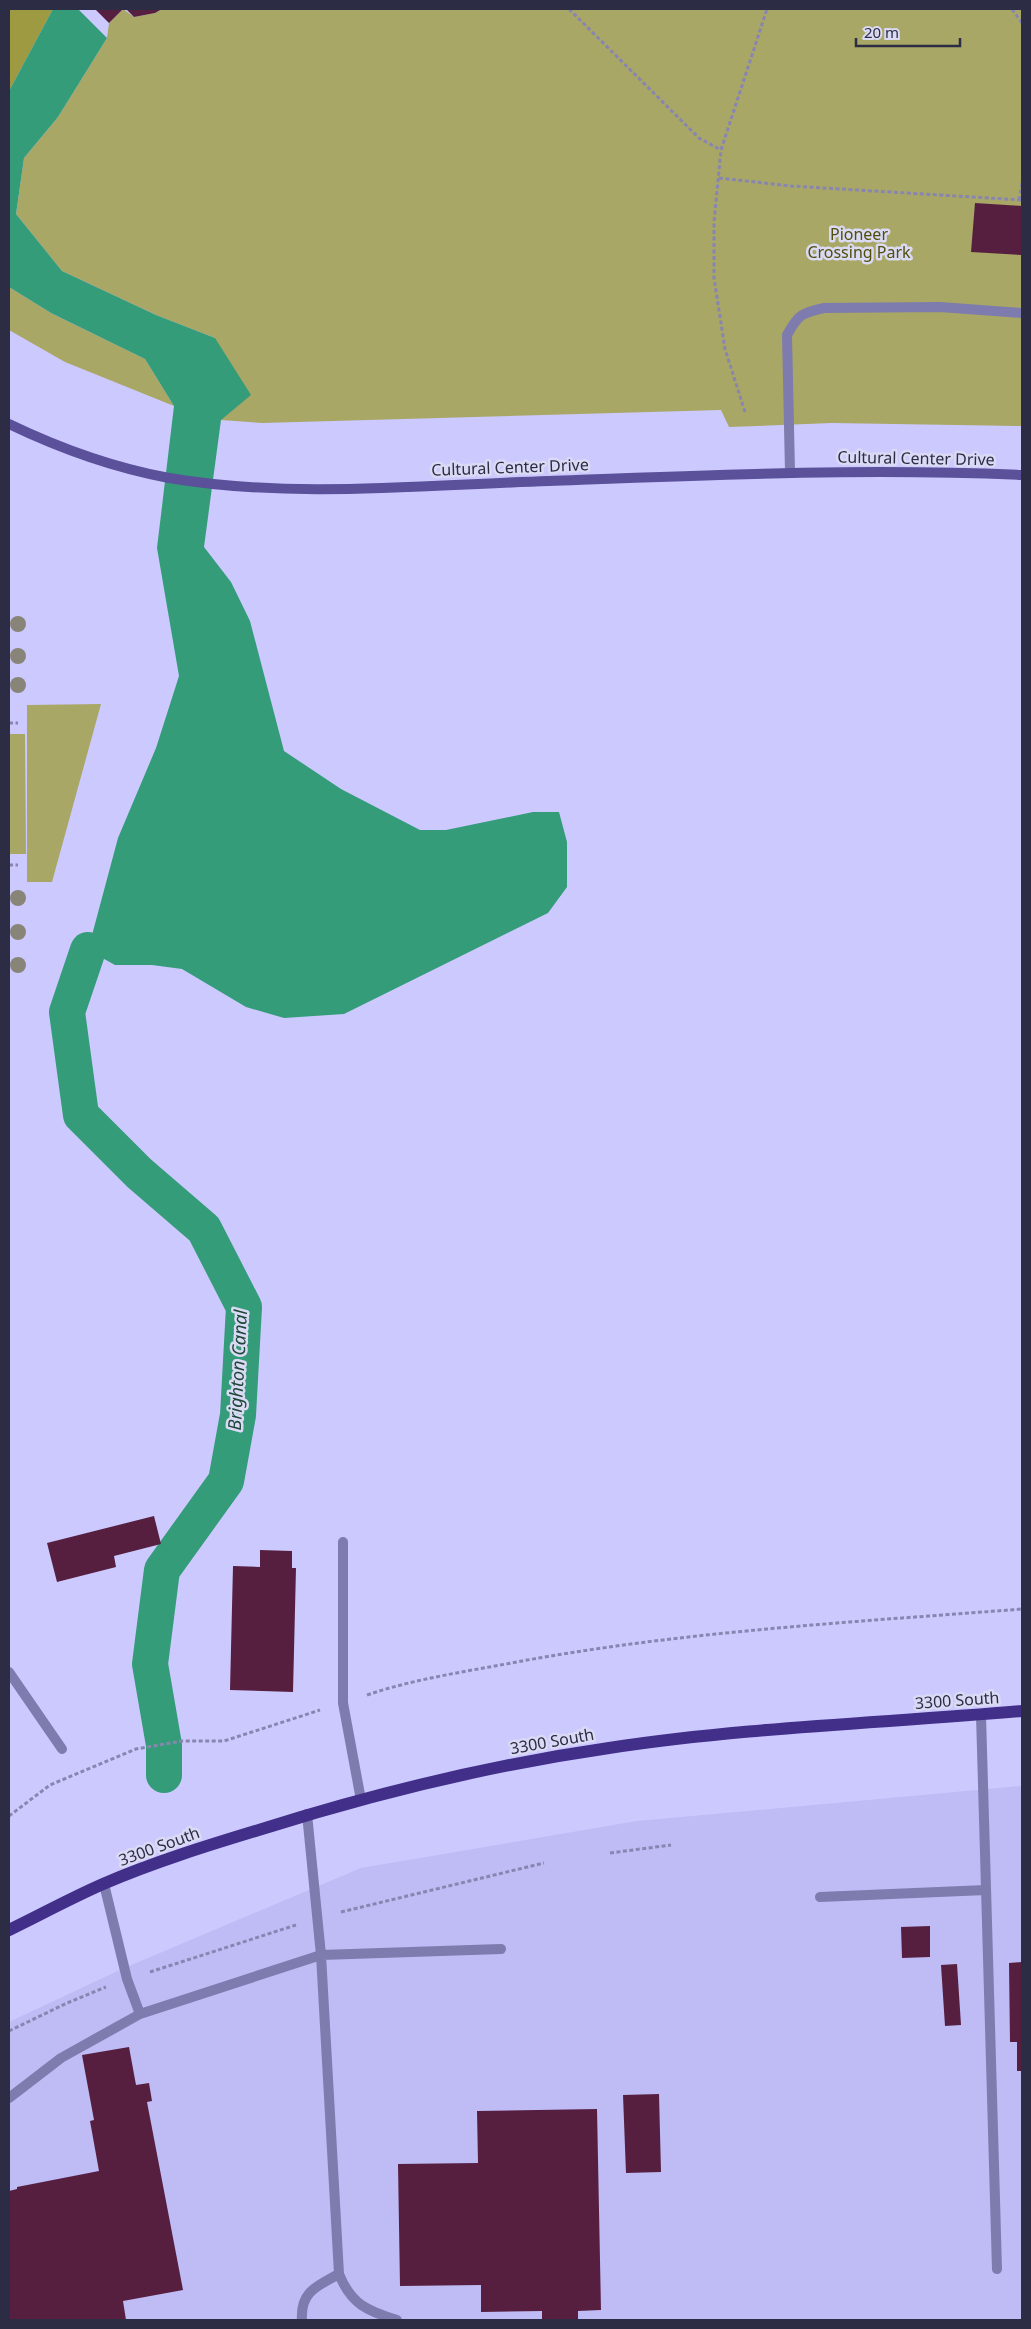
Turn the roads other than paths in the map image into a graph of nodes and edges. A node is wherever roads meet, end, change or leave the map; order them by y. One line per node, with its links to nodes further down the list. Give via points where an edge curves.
1 (1022, 313): 3 (street, via 940,307 824,308 796,318 787,335)
2 (9, 424): 3 (street, Cultural Center Drive, via 114,464 166,477 252,488)
3 (790, 472): 4 (street, Cultural Center Drive)
4 (1022, 475)
5 (343, 1542): 10 (street, via 343,1703)
6 (9, 1672): 9 (street)
7 (1022, 1712): 8 (main road, 3300 South)
8 (981, 1715): 10 (main road, 3300 South, via 759,1731 611,1747 505,1765); 13 (street)
9 (62, 1749)
10 (361, 1800): 11 (main road, 3300 South)
11 (308, 1814): 12 (main road, 3300 South, via 208,1845); 17 (street)
12 (104, 1884): 15 (main road, 3300 South); 18 (street, via 127,1979)
13 (986, 1890): 14 (street); 20 (street)
14 (820, 1897)
15 (9, 1930)
16 (501, 1949): 17 (street)
17 (321, 1955): 18 (street); 21 (street)
18 (140, 2014): 19 (street, via 62,2058)
19 (9, 2098)
20 (997, 2269)
21 (339, 2274): 22 (street, via 315,2286 305,2297); 23 (street, via 346,2291 361,2304 372,2312)
22 (302, 2320)
23 (397, 2320)

